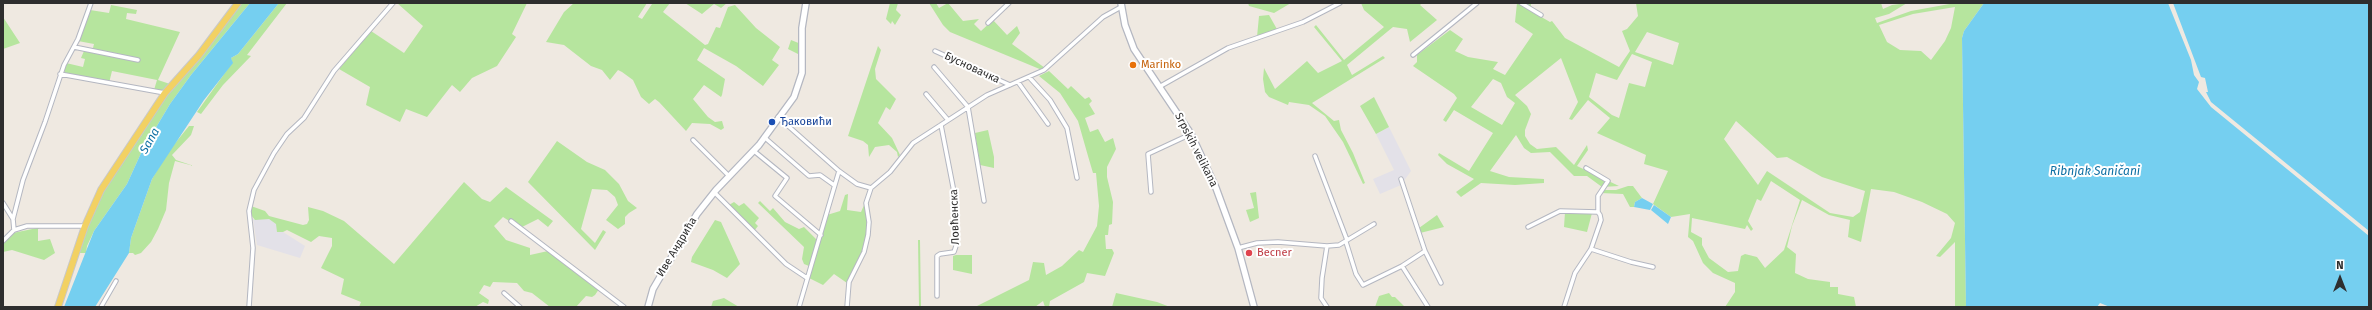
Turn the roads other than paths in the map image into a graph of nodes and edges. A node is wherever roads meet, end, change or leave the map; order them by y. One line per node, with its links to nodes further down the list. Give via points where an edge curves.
1 (90, 3): 12 (street)
2 (238, 3): 22 (main road, via 199,55)
3 (393, 3): 68 (street, via 334,70 304,118 287,134 274,153 254,190 249,208 253,248)
4 (806, 3): 25 (street, Иве Андрића, via 800,82 794,97)
5 (1009, 3): 11 (street)
6 (1340, 3): 21 (street, via 1303,22 1228,48)
7 (1477, 3): 14 (street)
8 (1522, 3): 10 (street)
9 (1121, 5): 18 (street, via 1103,17 1044,70); 21 (street, Srpskih velikana, via 1125,26 1134,49)
10 (1541, 15)
11 (988, 23)
12 (74, 47): 15 (street); 17 (street)
13 (935, 51): 20 (street, Бусновачка)
14 (1413, 55)
15 (138, 60)
16 (934, 67): 24 (street)
17 (60, 74): 22 (street); 46 (street, via 23,180)
18 (1030, 77): 19 (street); 37 (street, via 1050,100 1067,128)
19 (1018, 82): 20 (street); 27 (street)
20 (1010, 85): 24 (street)
21 (1159, 87): 29 (street, Srpskih velikana)
22 (165, 93): 49 (main road, via 101,190)
23 (926, 94): 26 (street)
24 (968, 107): 26 (street); 43 (street)
25 (778, 117): 30 (street, Иве Андрића); 35 (street)
26 (948, 120): 28 (street)
27 (1048, 124)
28 (941, 125): 40 (street, via 914,143 890,172); 65 (street, Ловћенска, via 956,197 956,246 953,253 937,256)
29 (1191, 134): 42 (street, via 1148,154); 56 (street, Srpskih velikana, via 1216,188)
30 (764, 137): 32 (street, Иве Андрића); 39 (street, via 809,176 820,175)
31 (693, 140): 36 (street)
32 (754, 151): 36 (street, Иве Андрића); 52 (street, via 787,178 775,196)
33 (1315, 156): 54 (street)
34 (1586, 168): 45 (street, via 1608,180 1598,196)
35 (839, 171): 39 (street); 40 (street, via 857,184)
36 (729, 176): 41 (street, Иве Андрића)
37 (1077, 178)
38 (1401, 179): 58 (street)
39 (834, 185): 52 (street)
40 (871, 188): 73 (street, via 866,203 868,235 864,252 849,282)
41 (714, 192): 61 (street, via 786,264); 71 (street, Иве Андрића, via 697,214 665,268 653,289)
42 (1151, 192)
43 (984, 201)
44 (3, 203): 46 (street)
45 (1598, 212): 50 (street, via 1560,211); 57 (street, via 1601,220)
46 (13, 219): 51 (street)
47 (511, 221): 70 (street)
48 (1374, 224): 54 (street)
49 (85, 226): 51 (street, via 36,225); 66 (main road)
50 (1528, 227)
51 (14, 230): 53 (street)
52 (821, 235): 61 (street)
53 (3, 241)
54 (1347, 241): 55 (street); 59 (street, via 1356,274 1363,285)
55 (1327, 246): 56 (street, via 1278,242 1257,243); 75 (street, via 1321,298)
56 (1238, 248): 74 (street, Srpskih velikana)
57 (1591, 248): 60 (street); 77 (street, via 1575,273)
58 (1424, 251): 59 (street); 63 (street)
59 (1402, 266): 76 (street)
60 (1653, 267)
61 (807, 278): 72 (street)
62 (116, 281): 67 (street)
63 (1441, 283)
64 (504, 293): 69 (street)
65 (937, 296)
66 (58, 307)
67 (101, 307)
68 (249, 307)
69 (520, 307)
70 (624, 307)
71 (648, 307)
72 (799, 307)
73 (847, 307)
74 (1254, 307)
75 (1327, 307)
76 (1428, 307)
77 (1564, 307)

